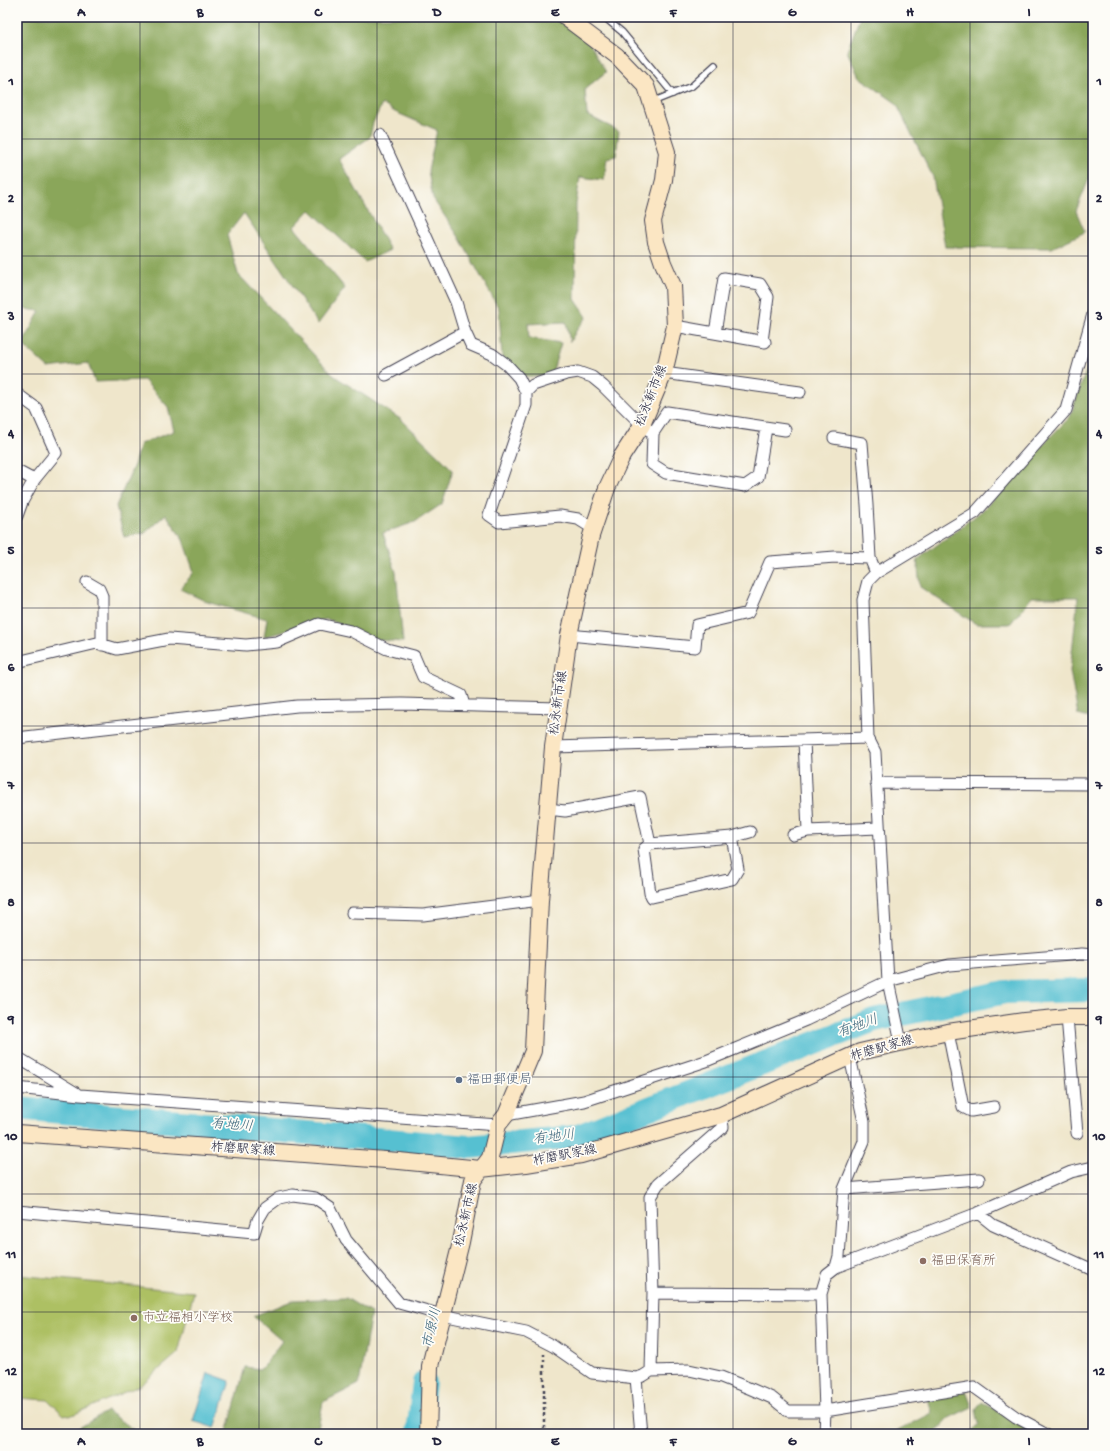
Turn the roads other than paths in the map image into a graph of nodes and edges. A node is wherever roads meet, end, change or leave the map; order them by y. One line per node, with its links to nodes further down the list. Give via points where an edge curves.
1 (565, 17): 5 (main road, 松永新市線, via 617,56 646,86)
2 (604, 17): 4 (lane, via 622,32)
3 (715, 65): 4 (lane, via 692,86)
4 (673, 94): 5 (lane)
5 (652, 102): 8 (main road, 松永新市線, via 667,152 664,180 653,221 656,242 673,286)
6 (380, 135): 9 (street, via 456,302)
7 (1093, 314): 25 (street, via 1066,410 975,513)
8 (675, 326): 10 (street); 11 (main road, 松永新市線)
9 (465, 332): 12 (street); 13 (street, via 472,345 492,354 507,365 519,378)
10 (715, 333): 10 (street, via 763,341 768,297 760,284 724,278)
11 (664, 373): 14 (street); 17 (main road, 松永新市線)
12 (386, 375)
13 (526, 392): 17 (street, via 534,385 578,372 592,377 603,386); 23 (street, via 526,405 489,515 499,522 560,516 578,519)
14 (800, 392)
15 (17, 394): 21 (street, via 36,408 56,453)
16 (766, 428): 17 (street, via 667,412); 17 (street, via 758,477 745,486 666,473 652,464); 18 (street)
17 (647, 429): 23 (main road, 松永新市線, via 622,456 607,488)
18 (785, 430)
19 (834, 438): 24 (street, via 862,443)
20 (17, 471): 21 (street)
21 (34, 480): 22 (street)
22 (17, 516)
23 (594, 529): 27 (main road, 松永新市線)
24 (870, 558): 25 (street); 27 (street, via 835,557 770,562 748,613 697,625 695,647)
25 (876, 573): 33 (street, via 868,580 863,600)
26 (87, 582): 28 (street, via 99,589 102,596)
27 (569, 635): 31 (main road, 松永新市線)
28 (102, 644): 29 (street, via 97,643); 30 (street, via 117,649 169,639 246,645 277,642 319,624 351,631 387,649 414,656 423,677 461,695)
29 (17, 662)
30 (464, 706): 31 (street); 32 (street, via 297,706)
31 (558, 708): 35 (main road, 松永新市線)
32 (17, 738)
33 (868, 738): 34 (street); 36 (street, via 875,752)
34 (804, 740): 35 (street); 40 (street)
35 (553, 746): 38 (main road, 松永新市線)
36 (876, 783): 37 (street); 39 (street)
37 (1093, 784)
38 (548, 809): 44 (street, via 565,811 640,797); 45 (main road, 松永新市線)
39 (878, 828): 40 (street); 48 (street)
40 (808, 831): 42 (street)
41 (750, 832): 43 (street)
42 (793, 835)
43 (732, 837): 44 (street); 44 (street, via 738,869 732,879 652,898 644,849)
44 (650, 844)
45 (540, 900): 46 (street, via 423,915); 59 (main road, 松永新市線, via 533,1050)
46 (352, 913)
47 (1093, 955): 48 (street, via 949,965)
48 (888, 981): 52 (street); 59 (street, via 806,1020 706,1061 584,1101)
49 (1067, 1017): 50 (main road, 柞磨駅家線); 51 (main road, 柞磨駅家線); 60 (street)
50 (1093, 1017)
51 (948, 1032): 52 (main road, 柞磨駅家線); 57 (street, via 963,1107 971,1111)
52 (901, 1042): 54 (main road, 柞磨駅家線)
53 (17, 1057): 56 (street)
54 (850, 1057): 58 (main road, 柞磨駅家線); 65 (street, via 864,1122 864,1141)
55 (17, 1088): 56 (street)
56 (80, 1095): 59 (street)
57 (994, 1107)
58 (721, 1115): 62 (main road, 柞磨駅家線, via 581,1155 526,1164); 70 (street, via 723,1127 658,1184 650,1197)
59 (502, 1120): 62 (main road, 松永新市線)
60 (1077, 1132)
61 (17, 1134): 62 (main road, 柞磨駅家線, via 399,1161)
62 (486, 1164): 72 (main road, 松永新市線, via 474,1180)
63 (1093, 1167): 67 (street, via 1071,1172)
64 (979, 1179): 65 (street)
65 (844, 1189): 68 (street)
66 (17, 1212): 72 (street, via 254,1233 265,1208 279,1198 293,1194 315,1198 330,1208 346,1240 399,1303)
67 (978, 1213): 68 (street); 69 (street, via 993,1225)
68 (836, 1266): 71 (street, via 827,1274)
69 (1093, 1270)
70 (653, 1293): 71 (street); 73 (street)
71 (822, 1294): 75 (street)
72 (442, 1315): 74 (street, via 526,1332 592,1373); 76 (main road, 松永新市線, via 430,1366)
73 (651, 1371): 74 (street); 75 (street, via 689,1370 721,1377 772,1398 788,1411)
74 (636, 1378): 77 (street)
75 (825, 1411): 78 (street); 79 (street, via 974,1387 1016,1417)
76 (428, 1434)
77 (641, 1434)
78 (824, 1434)
79 (1048, 1434)

